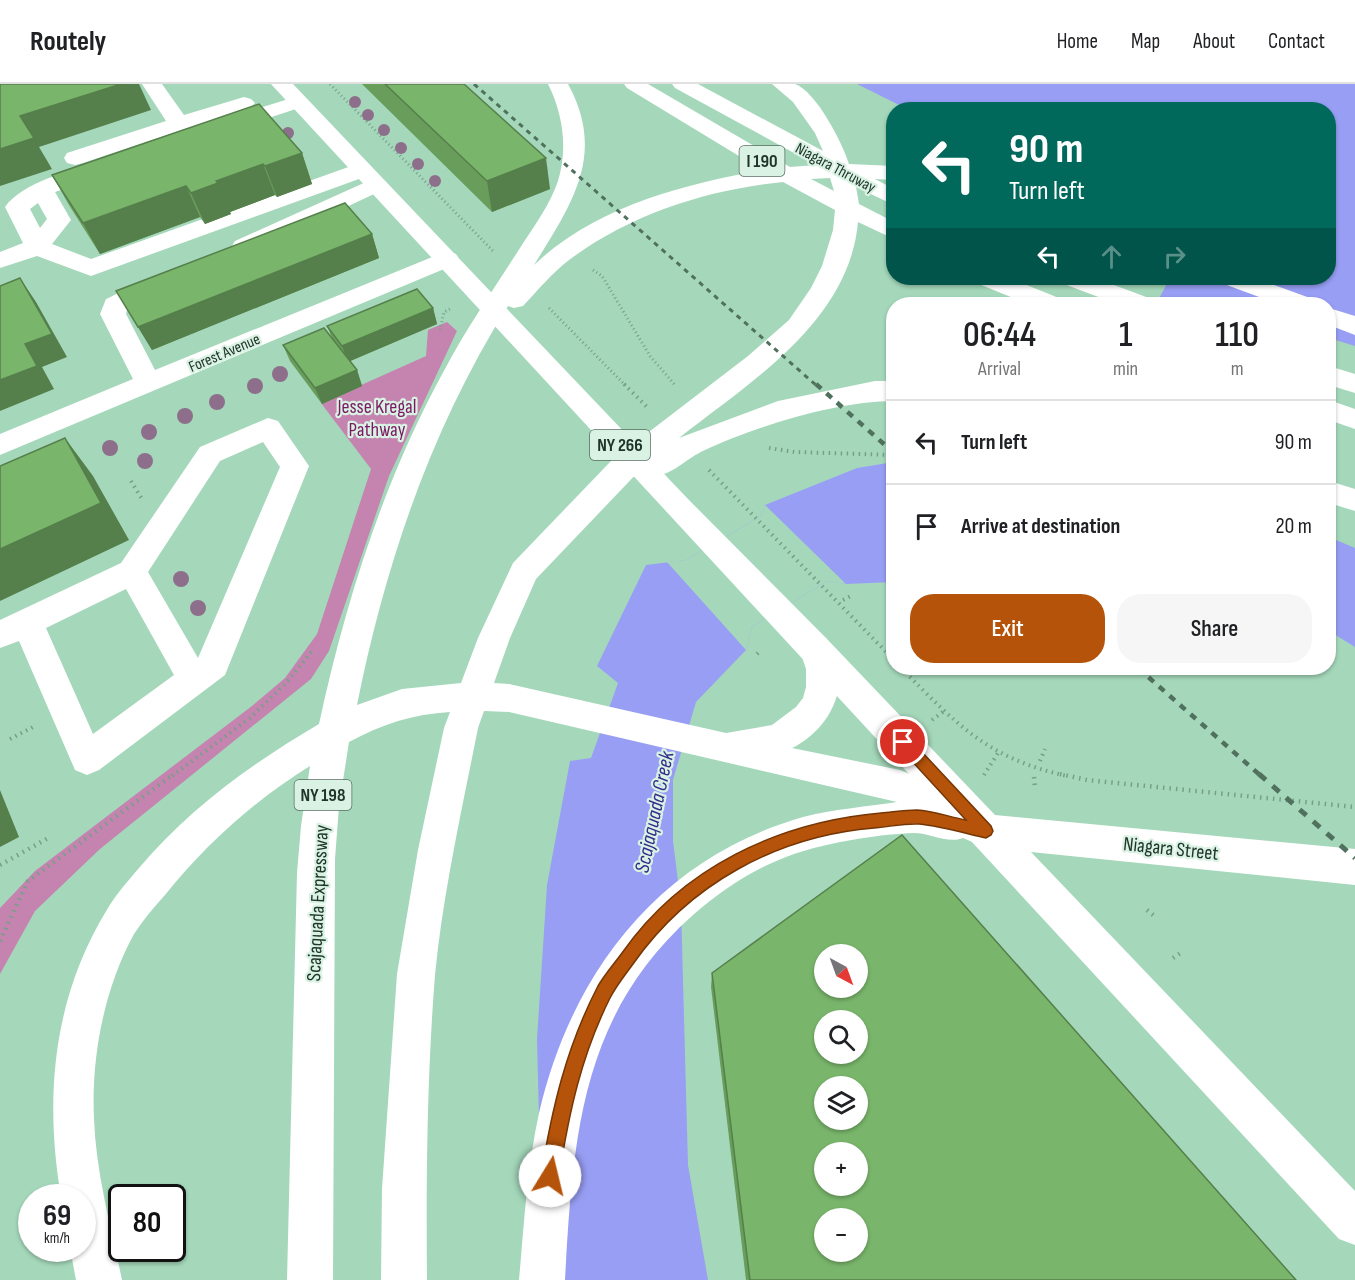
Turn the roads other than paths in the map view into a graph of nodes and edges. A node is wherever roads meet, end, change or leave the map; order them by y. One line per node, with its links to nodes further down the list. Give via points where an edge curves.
1 (152, 84): 7 (main road)
2 (558, 84): 27 (main road, via 568,102 572,123 570,181)
3 (634, 84): 13 (main road, Niagara Thruway / I 190, via 797,182)
4 (682, 84): 12 (main road, Niagara Thruway / I 190)
5 (782, 84): 33 (main road, via 800,98 826,132 848,200 834,266 798,326 621,469)
6 (288, 92): 7 (main road); 10 (main road, NY 266); 11 (main road)
7 (179, 124): 8 (main road)
8 (75, 158)
9 (886, 173): 27 (main road, via 765,176 648,206 560,255)
10 (369, 177): 14 (main road, via 91,268); 15 (main road); 16 (main road, NY 266)
11 (42, 189): 14 (main road, via 59,220); 14 (main road, via 17,207)
12 (886, 194)
13 (886, 228)
14 (37, 247): 17 (main road)
15 (222, 256)
16 (447, 259): 28 (main road, Forest Avenue); 36 (main road, NY 266)
17 (0, 260)
18 (179, 275): 28 (main road, via 115,305 113,314)
19 (1004, 285): 22 (main road)
20 (1090, 285): 23 (main road)
21 (1251, 285): 24 (main road)
22 (1032, 297)
23 (1120, 297)
24 (1283, 297)
25 (1336, 319): 26 (main road)
26 (1355, 326)
27 (475, 338): 43 (main road, Scajaquada Expressway / NY 198, via 401,488 370,584 326,768 317,857)
28 (148, 383): 30 (main road, Forest Avenue)
29 (886, 391): 33 (main road, via 778,411 693,443)
30 (0, 445)
31 (1336, 494): 32 (main road)
32 (1355, 500)
33 (579, 514): 44 (main road, via 524,572 461,728 416,974 404,1189)
34 (132, 572): 35 (main road); 37 (main road); 37 (main road, via 210,454 268,428 295,466 213,665)
35 (14, 629): 37 (main road, via 87,759)
36 (815, 648): 38 (main road, via 824,676 820,699 807,720 770,741); 39 (main road, NY 266)
37 (193, 679)
38 (723, 746): 39 (main road, via 900,786); 42 (main road, via 509,698 420,700 388,707 349,724 272,771 200,827 121,921 103,956 85,1013 75,1066 74,1141)
39 (986, 831): 40 (main road, Niagara Street); 41 (main road); 45 (main road, Niagara Street, via 918,817 844,824 802,833 759,849 712,875 670,909 639,942 605,990 579,1049 558,1122)
40 (1355, 867)
41 (1355, 1223)
42 (99, 1280)
43 (310, 1280)
44 (404, 1280)
45 (542, 1280)

